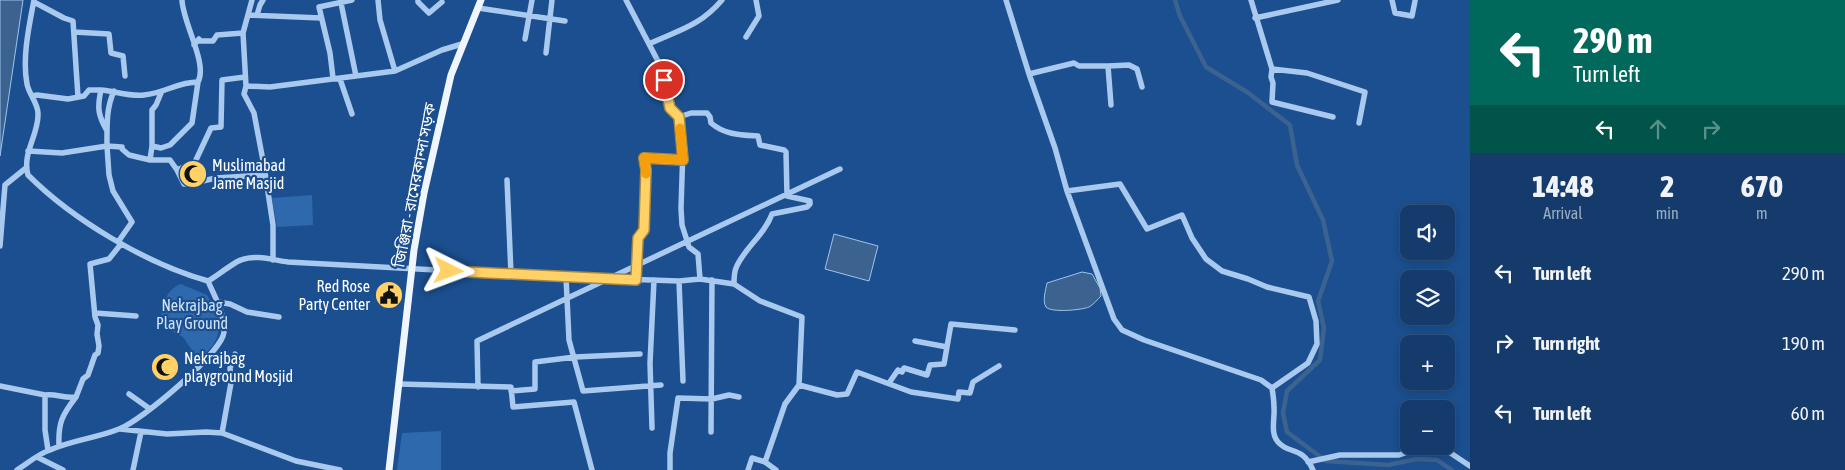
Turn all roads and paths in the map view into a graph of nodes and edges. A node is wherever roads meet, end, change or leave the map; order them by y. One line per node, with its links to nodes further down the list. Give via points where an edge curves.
1 (182, 0): 35 (street)
2 (252, 0): 22 (street)
3 (263, 0): 23 (street)
4 (352, 0): 20 (street)
5 (378, 0): 39 (street, via 380,20)
6 (418, 0): 19 (street, via 429,12)
7 (481, 0): 21 (main road, জিঞ্জিরা - রামেরকান্দা সড়ক)
8 (532, 0): 24 (street)
9 (552, 0): 27 (street)
10 (626, 0): 34 (street)
11 (722, 0): 34 (street, via 710,14 692,26)
12 (756, 0): 31 (street, via 759,16)
13 (1006, 0): 40 (street)
14 (1251, 0): 26 (street)
15 (1338, 0): 26 (street)
16 (1392, 0): 18 (street, via 1395,13 1412,16)
17 (34, 1): 29 (street, via 73,21); 51 (street, via 26,49 26,81)
18 (1415, 1)
19 (442, 2)
20 (341, 3): 25 (street, via 319,6); 42 (street)
21 (478, 8): 24 (street); 33 (main road, জিঞ্জিরা - রামেরকান্দা সড়ক)
22 (248, 15): 23 (street); 30 (street)
23 (256, 15): 25 (street)
24 (529, 16): 27 (street); 32 (street)
25 (321, 18): 44 (street, via 333,78)
26 (1256, 18): 38 (street)
27 (549, 19): 28 (street); 36 (street)
28 (565, 21)
29 (74, 32): 41 (street, via 109,34 111,53 123,56); 52 (street)
30 (244, 33): 35 (street, via 217,36 213,41 199,39); 43 (street)
31 (746, 37)
32 (526, 39)
33 (462, 44): 39 (street); 73 (main road, জিঞ্জিরা - রামেরকান্দা সড়ক, via 450,75 438,125)
34 (650, 44): 55 (street, via 661,67 670,108)
35 (194, 45): 45 (street, via 200,57)
36 (546, 52)
37 (1108, 66): 40 (street, via 1078,66 1074,63); 47 (street, via 1137,68); 53 (street)
38 (1272, 68): 56 (street, via 1272,102); 57 (street, via 1307,72 1365,92)
39 (395, 71): 42 (street)
40 (1029, 74): 69 (street)
41 (125, 76)
42 (356, 76): 44 (street)
43 (245, 77): 46 (street); 66 (street, via 222,80 221,127 211,128 195,162)
44 (340, 79): 46 (street, via 270,87); 54 (street)
45 (198, 82): 50 (street, via 184,82); 60 (street, via 192,122 170,145)
46 (246, 86): 67 (street, via 244,94 254,113)
47 (1142, 87)
48 (100, 90): 49 (street); 52 (street, via 89,90); 58 (street, via 98,108)
49 (114, 91): 50 (street, via 142,96); 58 (street, via 110,100)
50 (162, 92): 60 (street, via 152,110)
51 (32, 96): 52 (street); 61 (street, via 38,114)
52 (78, 98)
53 (1111, 104)
54 (352, 114)
55 (679, 117): 63 (street); 82 (street, via 708,113 711,123 717,128 736,135 758,136 760,145 784,150 787,157 787,196 810,200 807,207 772,214 768,226 736,268)
56 (1332, 117)
57 (1359, 124)
58 (108, 131): 59 (street)
59 (107, 146): 61 (street, via 62,153); 62 (street, via 122,147 129,155); 70 (street, via 113,191 132,222)
60 (152, 146): 62 (street)
61 (28, 151): 64 (street)
62 (150, 160): 66 (street, via 170,160)
63 (683, 160): 76 (street, via 682,224 688,247 698,254); 77 (street, via 644,158 644,230 638,238)
64 (26, 168): 70 (street, via 28,175 46,191); 71 (street, via 5,186)
65 (840, 169): 101 (street, via 477,341)
66 (176, 170): 67 (street, via 184,184)
67 (264, 175): 72 (street, via 273,224)
68 (507, 180): 74 (street)
69 (1067, 191): 102 (street, via 1114,319 1122,330 1261,380); 102 (street, via 1120,184 1147,229 1182,215 1206,259 1222,271 1308,297 1316,321 1317,344 1308,364)
70 (119, 243): 81 (street); 84 (street, via 109,259 90,264)
71 (0, 246)
72 (274, 260): 73 (street); 81 (street, via 260,257 240,260)
73 (412, 269): 74 (street); 96 (main road, জিঞ্জিরা - রামেরকান্দা সড়ক)
74 (511, 274): 75 (street)
75 (566, 278): 77 (street); 92 (street, via 569,340)
76 (700, 279): 79 (street); 80 (street)
77 (636, 280): 78 (street)
78 (654, 280): 80 (street); 100 (street)
79 (712, 280): 82 (street); 108 (street)
80 (680, 281): 94 (street)
81 (209, 284): 83 (street)
82 (734, 284): 97 (street, via 760,301 802,318)
83 (218, 302): 86 (street, via 247,312); 109 (street, via 223,314 221,341)
84 (95, 313): 85 (street); 107 (street, via 99,351)
85 (136, 316)
86 (279, 317)
87 (1015, 330): 89 (street, via 951,324)
88 (915, 341): 89 (street)
89 (947, 346): 95 (street, via 944,364 930,365 926,376 904,368 902,372 898,370)
90 (234, 354): 114 (street)
91 (640, 354): 92 (street)
92 (575, 357): 100 (street, via 583,391); 103 (street, via 535,362 535,389)
93 (999, 366): 95 (street, via 972,382 970,392 959,392 958,400 911,392)
94 (683, 381)
95 (889, 383): 97 (street, via 857,372 847,394 837,395)
96 (399, 384): 101 (street); 127 (main road, জিঞ্জিরা - রামেরকান্দা সড়ক)
97 (799, 384): 121 (street, via 785,404)
98 (661, 385): 100 (street)
99 (0, 386): 105 (street)
100 (650, 386): 110 (street)
101 (478, 387): 103 (street, via 511,387)
102 (1272, 388): 120 (street, via 1277,442 1302,453)
103 (512, 391): 128 (street, via 513,407 574,402)
104 (129, 394): 109 (street)
105 (45, 395): 107 (street); 116 (street)
106 (738, 397): 108 (street, via 729,395)
107 (76, 398): 115 (street, via 64,413 58,434)
108 (712, 399): 113 (street); 129 (street, via 678,398)
109 (150, 409): 111 (street)
110 (652, 428)
111 (120, 429): 112 (street); 115 (street)
112 (141, 432): 114 (street); 125 (street)
113 (711, 432)
114 (222, 433): 126 (street, via 296,461)
115 (59, 446): 116 (street)
116 (48, 450): 119 (street)
117 (1400, 455): 120 (street, via 1334,456)
118 (1454, 455): 122 (street)
119 (36, 457): 123 (street); 124 (street)
120 (1310, 461): 132 (street)
121 (766, 462): 130 (street, via 752,458); 131 (street)
122 (1470, 466)
123 (17, 470)
124 (63, 470)
125 (133, 470)
126 (340, 470)
127 (389, 470)
128 (592, 470)
129 (670, 470)
130 (748, 470)
131 (776, 470)
132 (1313, 470)

